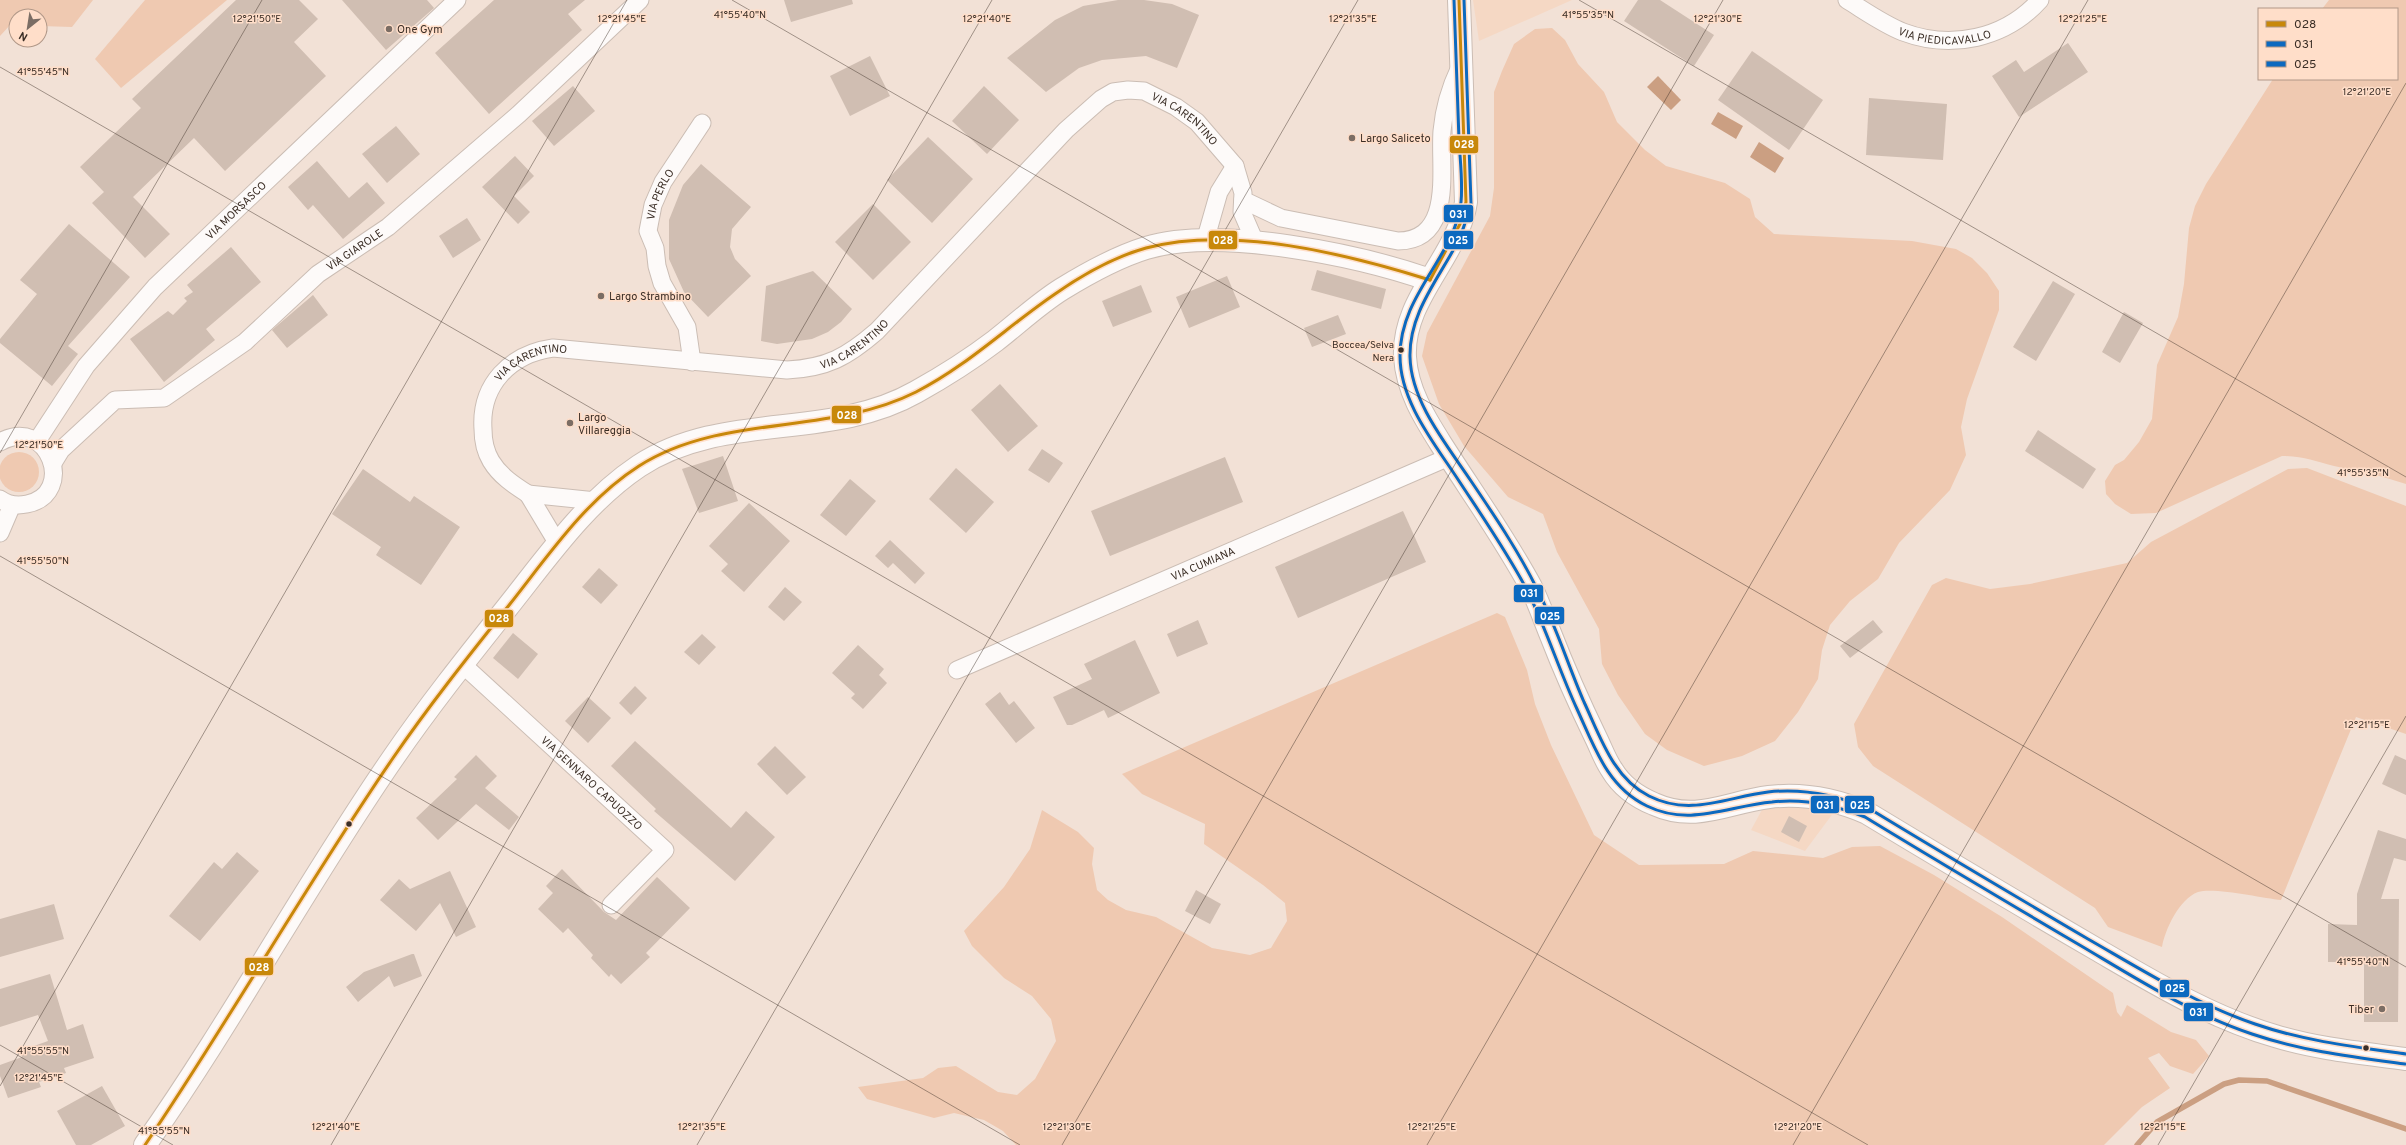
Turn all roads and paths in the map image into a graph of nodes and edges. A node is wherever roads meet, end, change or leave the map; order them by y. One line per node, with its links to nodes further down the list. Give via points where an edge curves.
1 (457, 0): 14 (street, VIA MORSASCO, via 155,287 86,366)
2 (640, 0): 17 (street, VIA GIAROLE, via 519,114 388,227 318,274 244,342 164,398 115,400 61,450)
3 (1460, 0): 6 (main road)
4 (1848, 0): 5 (street, VIA PIEDICAVALLO, via 1903,32 1927,39 1947,40 1980,37 1999,30 2021,17)
5 (2040, 0)
6 (1460, 66): 9 (street, via 1450,90 1442,129 1439,209 1434,221 1418,238 1398,241 1281,218); 12 (main road, via 1466,202 1460,224)
7 (702, 123): 13 (street, VIA PERLO, via 663,182 653,205 648,231 655,248 662,283 687,327)
8 (1235, 166): 9 (street, VIA CARENTINO); 10 (street, via 1219,192); 13 (street, VIA CARENTINO, via 1197,122 1176,107 1144,91 1113,92 1101,99 1066,130 912,294 856,349 830,364 802,370)
9 (1243, 200): 11 (street, VIA CARENTINO, via 1242,212)
10 (1205, 241): 11 (main road); 19 (main road, via 1148,247 1096,270 1058,291 990,345 910,396 880,407 832,419 749,429 703,438 676,447 641,464)
11 (1255, 242): 12 (main road, via 1348,258)
12 (1430, 280): 16 (main road, via 1408,328 1406,366 1419,407)
13 (692, 362): 18 (street, VIA CARENTINO, via 553,348 536,351 512,362 498,376 487,395 482,418 483,440 491,460 499,471)
14 (37, 441): 15 (street, via 17,436); 17 (street, via 50,454)
15 (0, 442)
16 (1449, 456): 24 (street, VIA CUMIANA); 26 (main road, via 1532,588 1575,696 1612,771 1635,794 1663,808 1688,813 1775,797 1820,798 1843,803 1867,813 2137,973 2232,1020 2303,1044)
17 (53, 463): 20 (street, via 53,478 47,491 32,503)
18 (528, 494): 19 (street); 22 (street, VIA CARENTINO)
19 (596, 501): 22 (main road)
20 (6, 502): 21 (street)
21 (0, 533)
22 (558, 544): 23 (main road)
23 (462, 664): 25 (street, VIA GENNARO CAPUOZZO, via 665,850); 27 (main road, via 370,793)
24 (957, 670)
25 (611, 905)
26 (2406, 1059)
27 (145, 1145)

